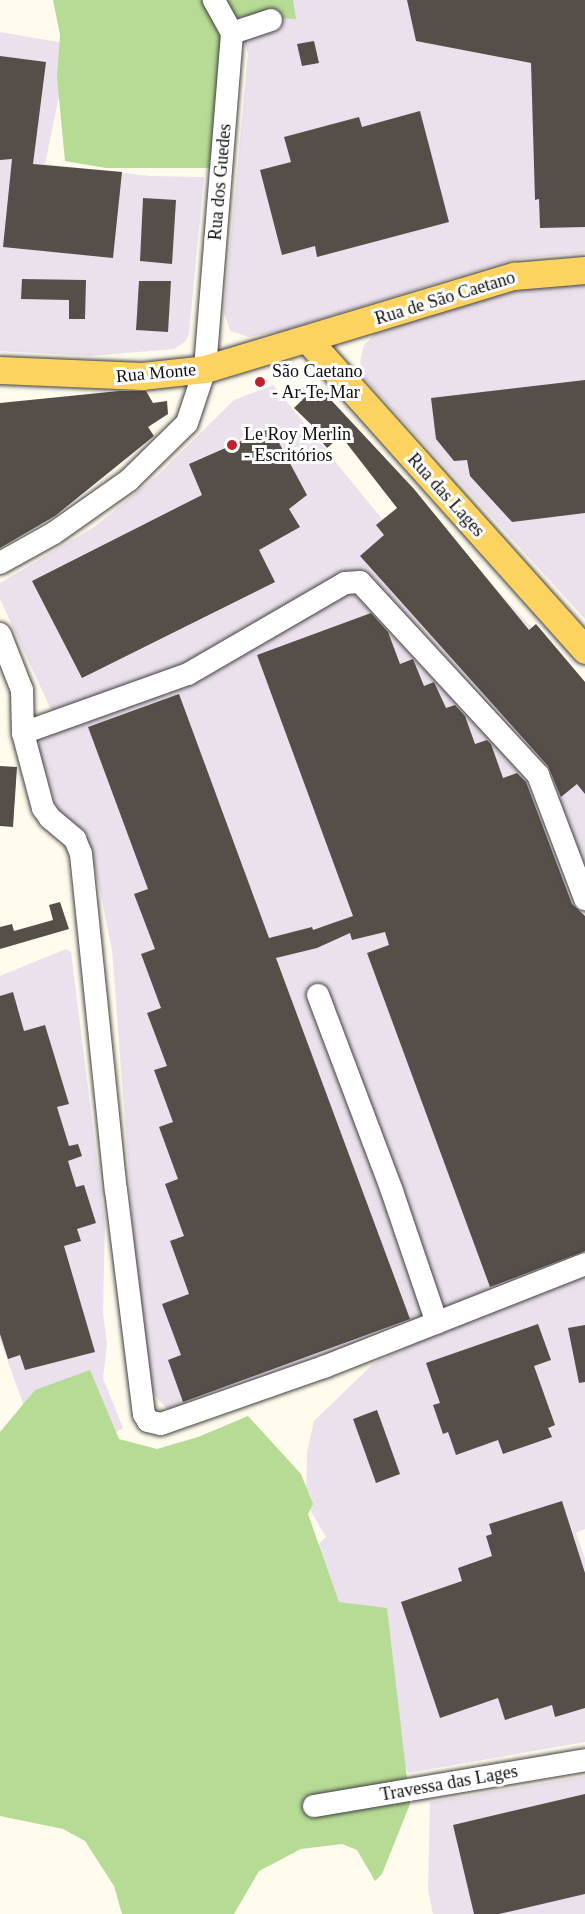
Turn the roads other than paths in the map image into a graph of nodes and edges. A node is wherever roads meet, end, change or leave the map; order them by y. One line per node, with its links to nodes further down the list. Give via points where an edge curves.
1 (214, 0): 3 (street)
2 (271, 20): 3 (street)
3 (232, 33): 6 (street, Rua dos Guedes)
4 (585, 270): 5 (main road, Rua de São Caetano, via 514,276)
5 (308, 340): 6 (main road, Rua Monte); 10 (main road, Rua das Lages)
6 (205, 369): 7 (main road, Rua Monte, via 142,376); 8 (street, Rua dos Guedes, via 187,423 129,480 54,533)
7 (0, 370)
8 (0, 563)
9 (0, 634): 11 (street, via 22,690)
10 (585, 650)
11 (23, 733): 12 (street, via 180,678 345,583 360,582 538,775); 15 (street, via 43,808 75,839 81,854 116,1190 144,1414 148,1421 161,1424)
12 (585, 899)
13 (318, 995): 15 (street)
14 (585, 1264): 15 (street)
15 (437, 1323)
16 (585, 1760): 17 (street, Travessa das Lages)
17 (314, 1806)

